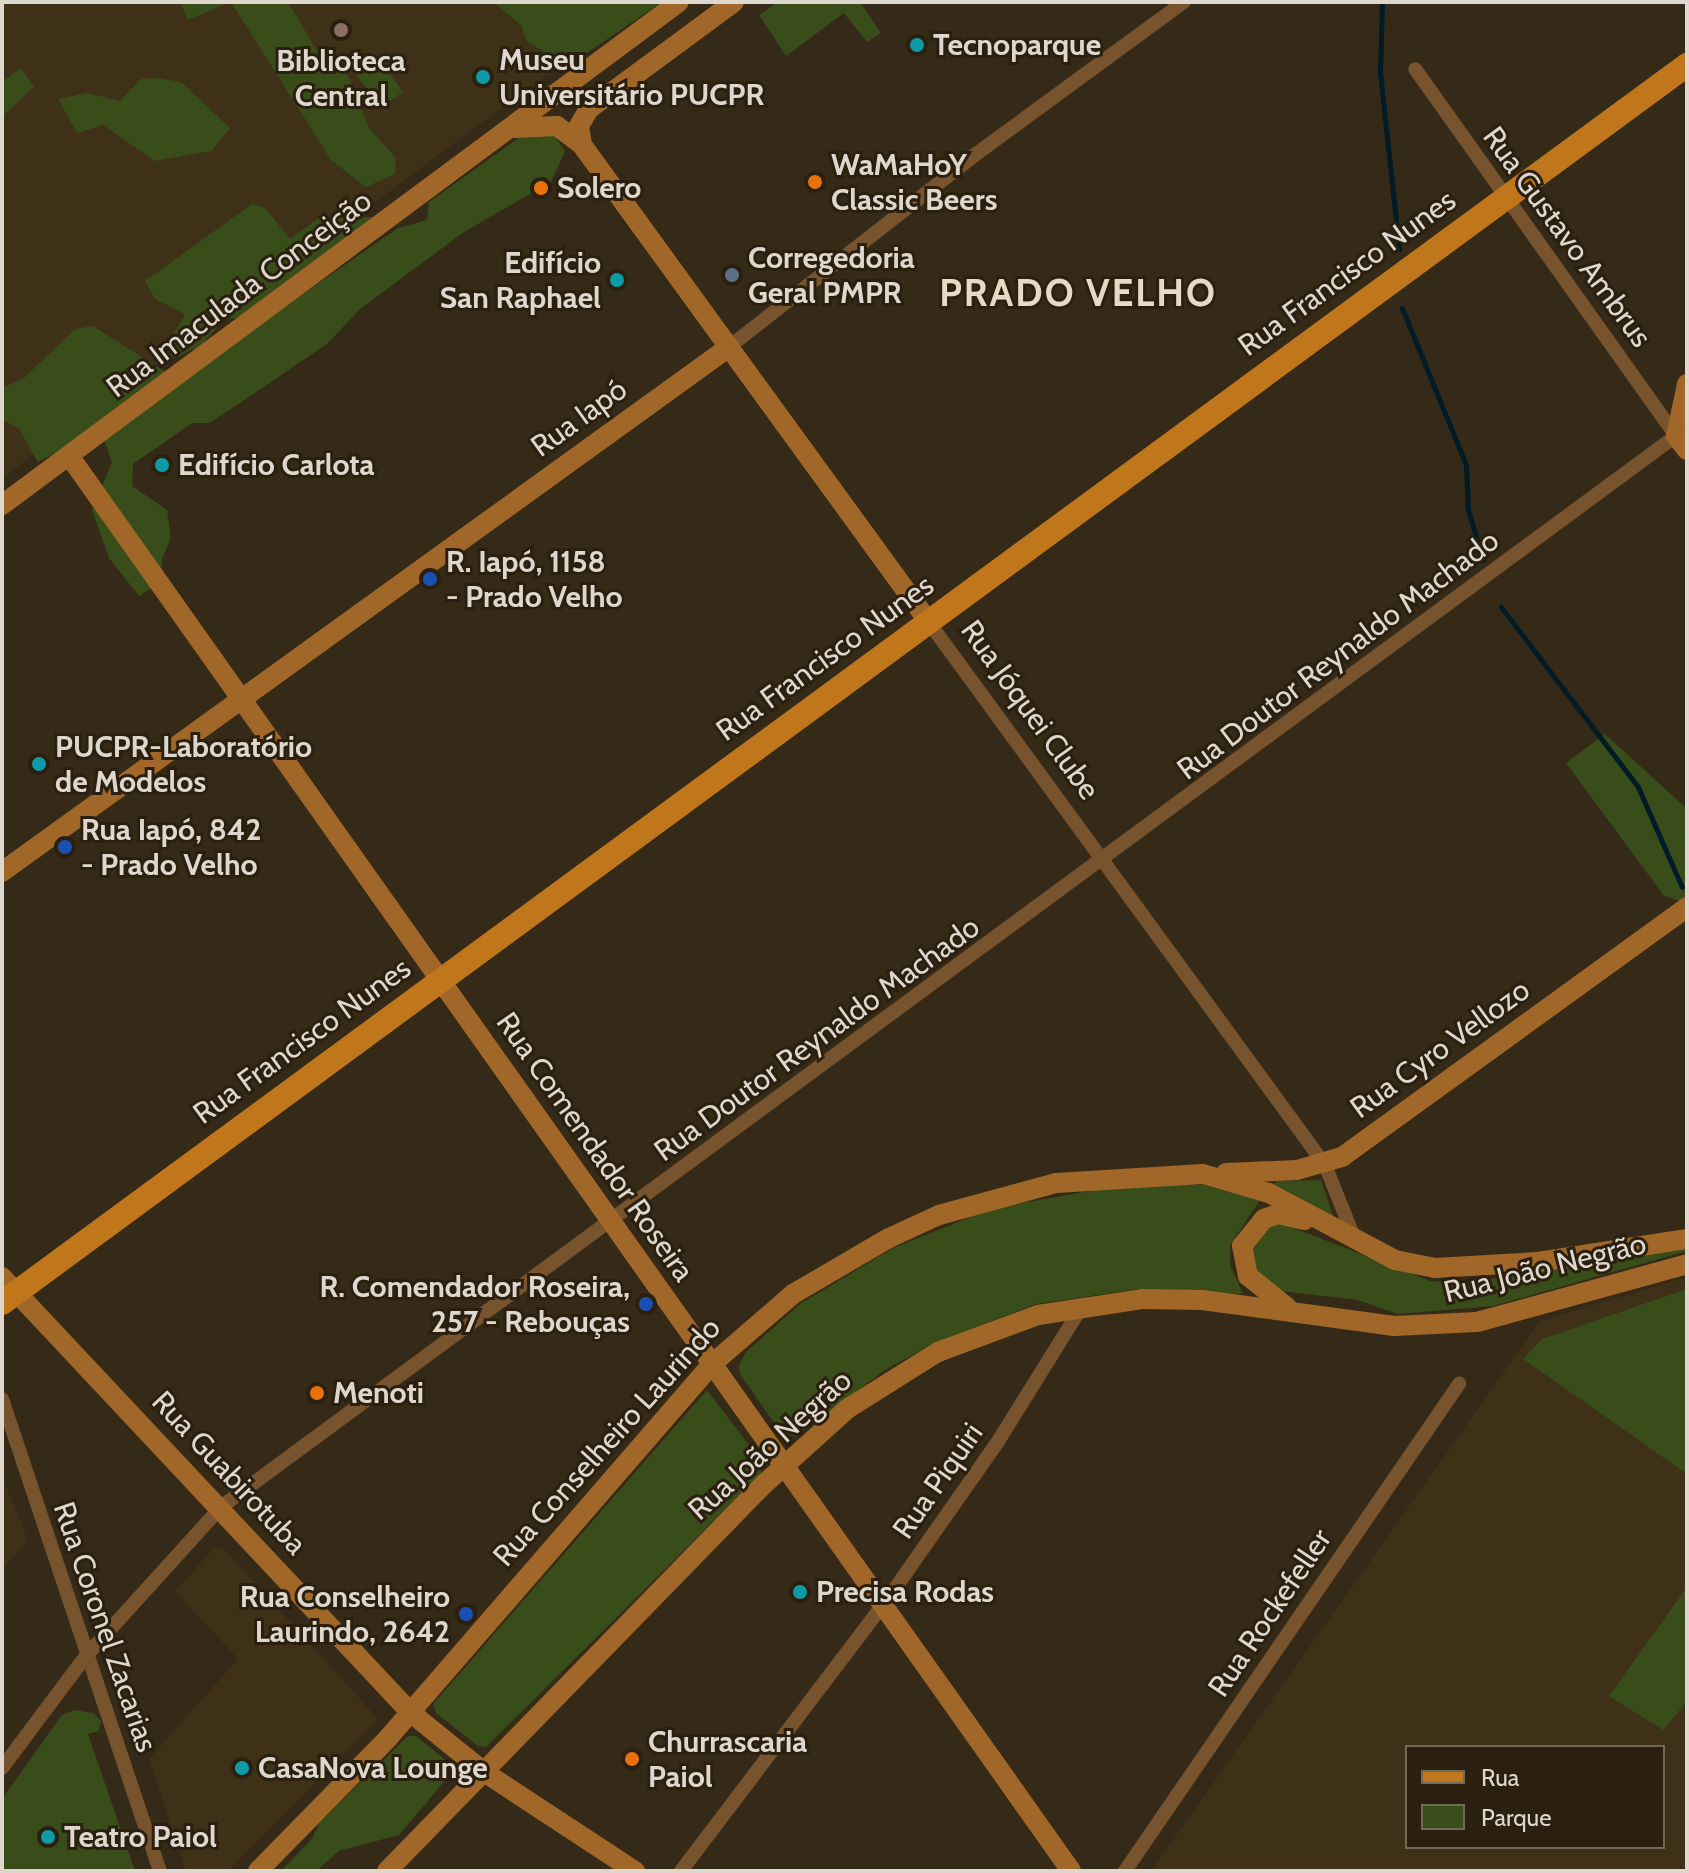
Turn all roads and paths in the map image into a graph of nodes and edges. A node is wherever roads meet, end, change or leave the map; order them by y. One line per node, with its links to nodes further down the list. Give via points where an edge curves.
1 (679, 2): 6 (main road, Rua Imaculada Conceição)
2 (734, 2): 7 (main road, via 589,109 579,126)
3 (1184, 2): 9 (street, Rua Iapó)
4 (1687, 65): 8 (main road, Rua Francisco Nunes)
5 (1415, 69): 8 (street, Rua Gustavo Ambrus)
6 (510, 129): 7 (main road, via 557,126); 12 (main road, Rua Imaculada Conceição)
7 (582, 145): 9 (main road, Rua Jóquei Clube)
8 (1505, 196): 11 (street, Rua Gustavo Ambrus); 14 (main road, Rua Francisco Nunes)
9 (729, 347): 14 (main road, Rua Jóquei Clube); 15 (main road, Rua Iapó)
10 (1687, 384): 11 (main road)
11 (1682, 443): 16 (street, Rua Doutor Reynaldo Machado)
12 (70, 457): 13 (main road, Rua Imaculada Conceição); 15 (main road, Rua Comendador Roseira)
13 (2, 505)
14 (928, 621): 16 (street, Rua Jóquei Clube); 19 (main road, Rua Francisco Nunes)
15 (241, 699): 17 (main road, Rua Iapó); 19 (main road, Rua Comendador Roseira)
16 (1104, 861): 20 (street, Rua Jóquei Clube); 22 (street, Rua Doutor Reynaldo Machado)
17 (2, 872)
18 (1687, 907): 20 (main road, Rua Cyro Vellozo)
19 (440, 980): 22 (main road, Rua Comendador Roseira); 27 (main road, Rua Francisco Nunes)
20 (1325, 1165): 21 (main road); 25 (street, Rua Jóquei Clube)
21 (1203, 1174): 23 (main road, Rua Conselheiro Laurindo, via 1269,1193); 30 (main road, Rua Conselheiro Laurindo, via 1056,1183 939,1215 851,1258 793,1294)
22 (611, 1222): 30 (main road, Rua Comendador Roseira); 34 (street, Rua Doutor Reynaldo Machado)
23 (1335, 1230): 25 (main road, Rua Conselheiro Laurindo); 29 (main road, via 1278,1214 1251,1229 1242,1246 1248,1276)
24 (1687, 1239): 25 (main road, Rua Conselheiro Laurindo, via 1469,1269 1395,1260)
25 (1356, 1242)
26 (1687, 1264): 29 (main road, Rua João Negrão, via 1477,1322 1394,1326)
27 (6, 1290): 34 (main road, Rua Guabirotuba)
28 (1083, 1305): 29 (main road, Rua João Negrão, via 1202,1300); 33 (main road, Rua João Negrão, via 938,1352 847,1409); 35 (street, Rua Piquiri, via 997,1443)
29 (1294, 1312)
30 (712, 1364): 33 (main road, Rua Comendador Roseira); 37 (main road, Rua Conselheiro Laurindo)
31 (1459, 1384): 46 (street, Rua Rockefeller)
32 (2, 1399): 36 (street, Rua Coronel Zacarias)
33 (784, 1466): 35 (main road, Rua Comendador Roseira); 39 (main road, Rua João Negrão)
34 (221, 1507): 36 (street, Rua Doutor Reynaldo Machado); 37 (main road, Rua Guabirotuba)
35 (882, 1605): 44 (street, Rua Piquiri); 45 (main road, Rua Comendador Roseira)
36 (85, 1657): 38 (street, Rua Doutor Reynaldo Machado); 40 (street, Rua Coronel Zacarias)
37 (410, 1712): 39 (main road, Rua Guabirotuba); 41 (main road, Rua Conselheiro Laurindo)
38 (2, 1768)
39 (484, 1772): 42 (main road, Rua João Negrão); 43 (main road, Rua Guabirotuba)
40 (160, 1871)
41 (258, 1871)
42 (387, 1871)
43 (635, 1871)
44 (681, 1871)
45 (1071, 1871)
46 (1125, 1871)

